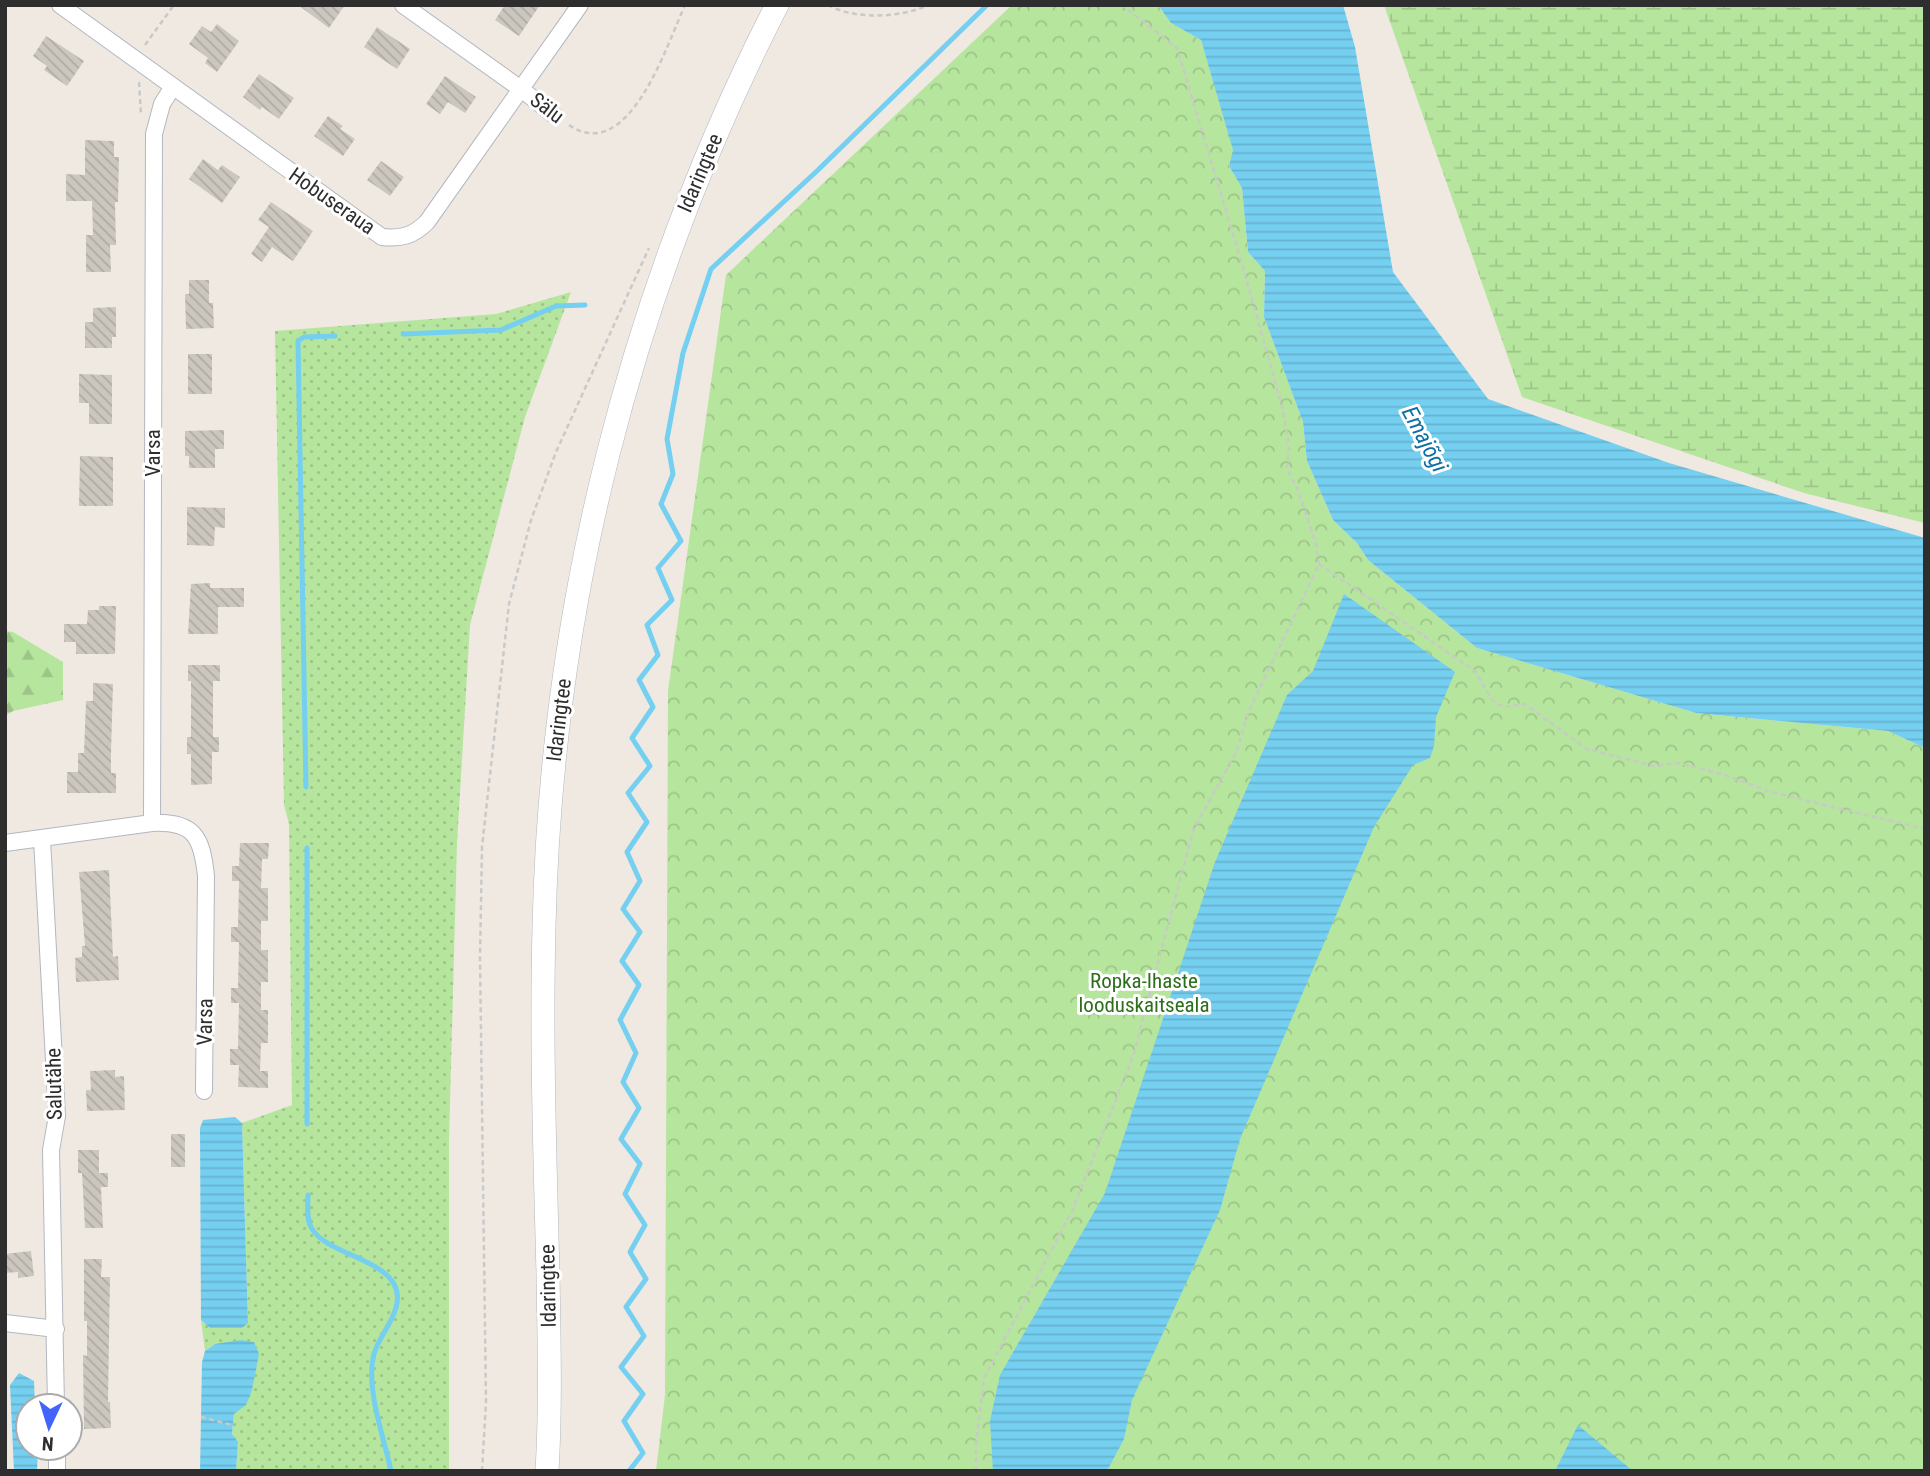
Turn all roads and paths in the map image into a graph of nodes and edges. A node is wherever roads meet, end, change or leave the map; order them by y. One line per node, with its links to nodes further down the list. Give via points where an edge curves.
1 (60, 5): 10 (street, Hobuseraua)
2 (174, 5): 10 (path)
3 (403, 5): 12 (street, Sälu)
4 (580, 5): 12 (street, Hobuseraua)
5 (685, 5): 13 (path, Sälu, via 634,111 617,127 598,133 575,129)
6 (777, 5): 28 (main road, Idaringtee, via 685,206 607,454 583,562 549,810 544,926)
7 (828, 5): 8 (path, via 868,16 911,13)
8 (928, 5)
9 (1122, 5): 16 (path, via 1177,48 1283,410 1287,469 1298,490)
10 (135, 60): 11 (street, Hobuseraua); 14 (path, via 130,69 139,83)
11 (172, 88): 12 (street, Hobuseraua, via 382,237 397,239 426,222); 17 (street, Varsa, via 154,134)
12 (521, 89): 13 (street, Sälu)
13 (554, 115)
14 (141, 118)
15 (649, 248): 27 (path, via 556,452 531,520 509,604 482,847 486,1402)
16 (1319, 564): 18 (path, via 1475,671 1492,700 1503,706 1525,704 1587,749 1654,766 1679,763 1771,792); 29 (path, via 1248,713 1237,753 1194,828 1133,1056 1072,1211 984,1378)
17 (152, 823): 19 (street, Varsa); 21 (street, Varsa, via 176,824 202,845 206,876)
18 (1925, 829)
19 (43, 839): 20 (street, Varsa); 23 (street, Salutähe, via 57,1115 51,1150)
20 (5, 843)
21 (204, 1091)
22 (5, 1323): 23 (street)
23 (55, 1329): 24 (street, Salutähe)
24 (56, 1392)
25 (201, 1417): 26 (path)
26 (232, 1425)
27 (482, 1471)
28 (547, 1471)
29 (976, 1471)

